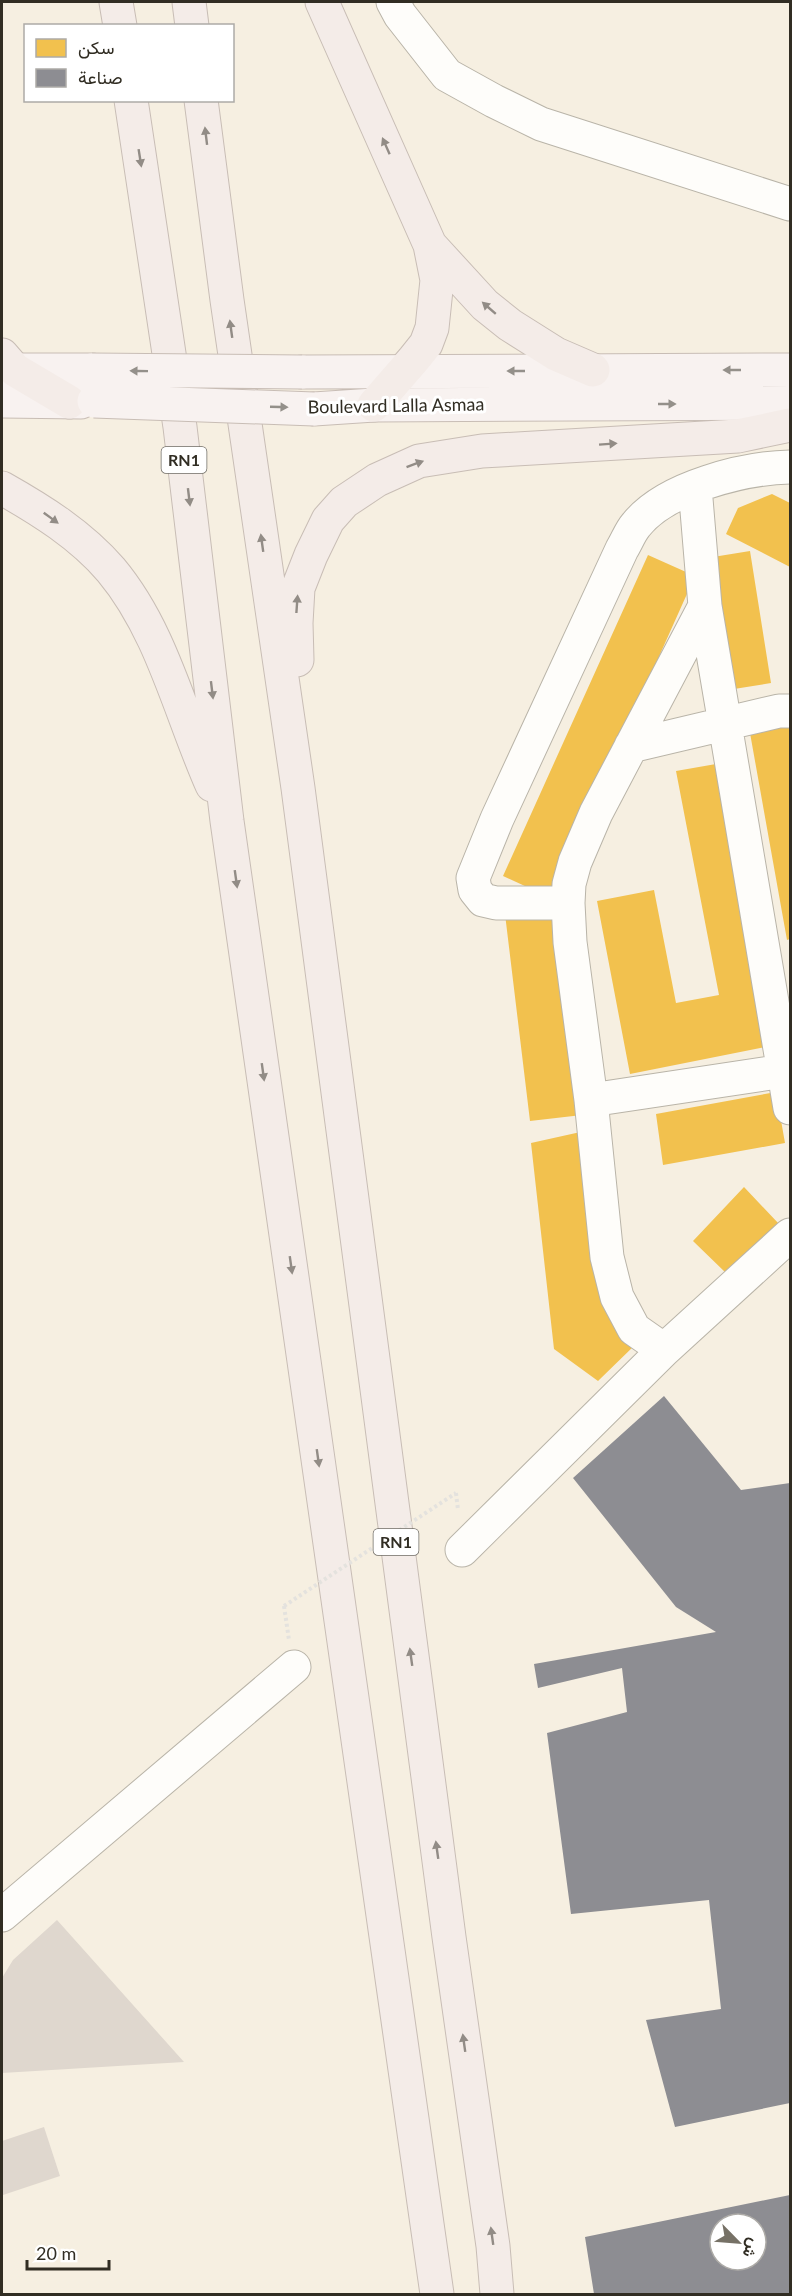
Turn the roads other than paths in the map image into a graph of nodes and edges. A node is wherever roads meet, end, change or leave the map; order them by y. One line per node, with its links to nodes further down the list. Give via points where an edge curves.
1 (116, 2): 5 (highway)
2 (189, 2): 6 (highway)
3 (322, 2): 10 (highway, one-way to 3)
4 (393, 2): 9 (street, via 447,75 494,102 541,124)
5 (120, 24)
6 (192, 24)
7 (131, 102): 28 (highway, RN1, one-way to 28, via 180,427)
8 (201, 102): 27 (highway, RN1, one-way to 8)
9 (790, 204)
10 (430, 245): 12 (highway, one-way to 10, via 556,354 510,326 485,305); 14 (highway, via 437,280 432,328 426,344)
11 (6, 365): 15 (main road, Boulevard Lalla Asmaa)
12 (593, 370): 13 (main road, Boulevard Lalla Asmaa, one-way to 12); 14 (main road, Boulevard Lalla Asmaa, one-way to 14)
13 (790, 370)
14 (402, 371): 15 (main road, Boulevard Lalla Asmaa, one-way to 15, bridge, via 302,372); 18 (highway)
15 (85, 391): 16 (main road, Boulevard Lalla Asmaa); 18 (main road, Boulevard Lalla Asmaa, one-way to 18, bridge, via 314,409)
16 (2, 401)
17 (790, 403): 18 (main road, Boulevard Lalla Asmaa, one-way to 17)
18 (374, 405)
19 (790, 425): 27 (highway, one-way to 19, via 298,588 328,520 344,502 377,480 419,461 482,452 738,436)
20 (790, 467): 21 (street, via 728,476)
21 (695, 487): 23 (street); 29 (street, via 661,504 636,524 473,878 475,890 483,900)
22 (2, 488): 28 (highway, one-way to 28, via 79,538 111,570 132,600 152,634)
23 (705, 606): 25 (street); 26 (street)
24 (790, 711): 25 (street)
25 (725, 723): 26 (street); 30 (street)
26 (631, 747): 29 (street, via 575,862)
27 (298, 788): 40 (highway, RN1, one-way to 27)
28 (227, 821): 39 (highway, RN1, one-way to 39)
29 (568, 903): 32 (street)
30 (779, 970): 31 (street)
31 (784, 1071): 32 (street); 33 (street)
32 (591, 1100): 35 (street, via 607,1257 617,1297 634,1329)
33 (790, 1108)
34 (790, 1235): 35 (street)
35 (664, 1350): 36 (street)
36 (462, 1550)
37 (294, 1667): 38 (street)
38 (2, 1915)
39 (437, 2295)
40 (497, 2295)

